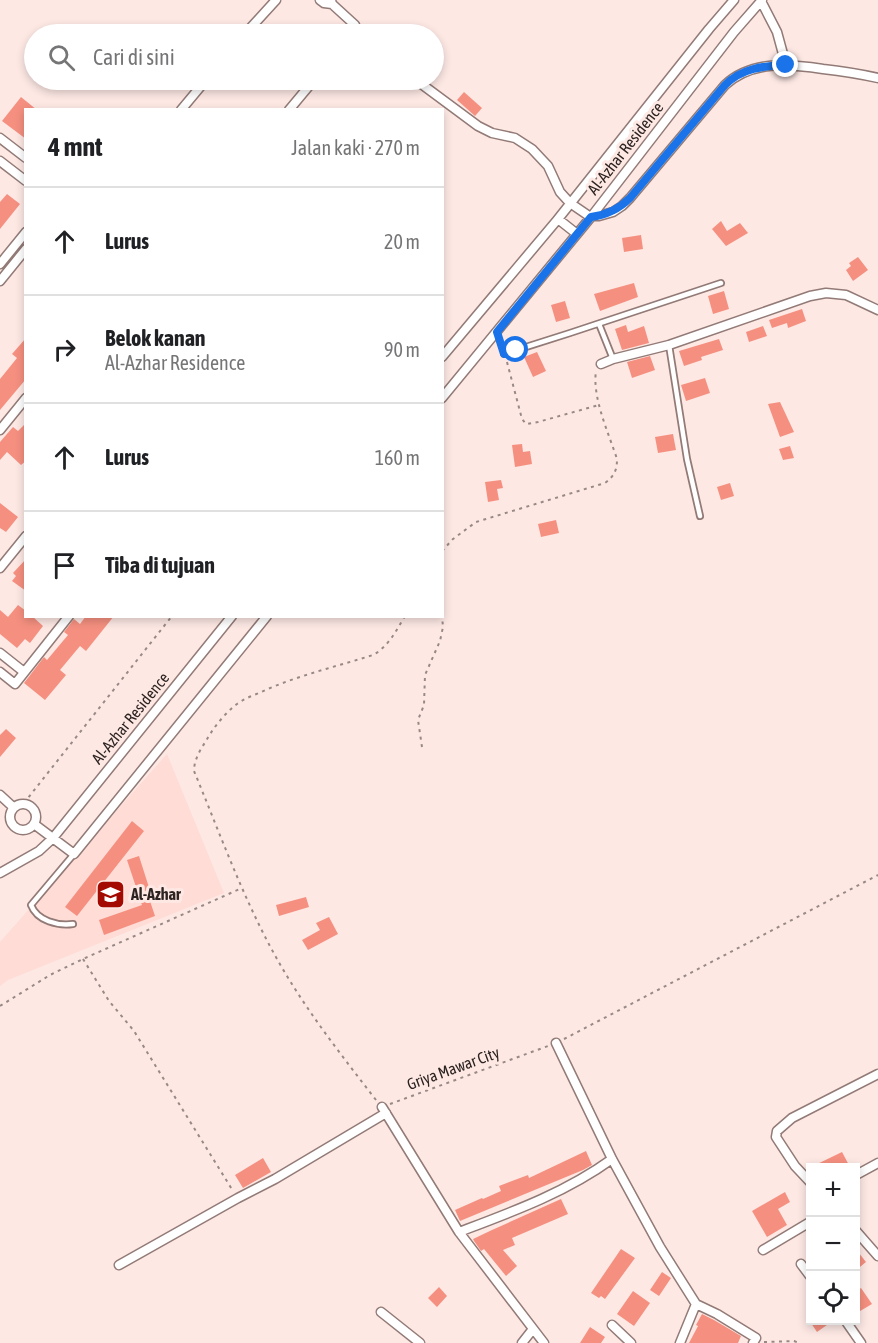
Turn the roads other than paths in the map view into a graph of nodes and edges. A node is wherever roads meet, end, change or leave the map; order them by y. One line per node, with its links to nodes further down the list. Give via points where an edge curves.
1 (276, 0): 6 (street)
2 (321, 0): 5 (street)
3 (734, 0): 19 (street, Al-Azhar Residence)
4 (762, 1): 8 (street, via 777,32); 20 (street, Al-Azhar Residence)
5 (331, 2): 7 (street)
6 (254, 24)
7 (353, 24)
8 (786, 65): 9 (street); 20 (street, via 765,66 734,77 622,206)
9 (878, 78)
10 (198, 90): 13 (street)
11 (306, 90): 14 (street)
12 (429, 90): 19 (street, via 478,126 515,138 532,149 548,166 557,189)
13 (183, 108)
14 (291, 108)
15 (0, 138): 16 (street)
16 (24, 156)
17 (0, 161): 18 (street)
18 (24, 179)
19 (570, 202): 20 (street); 21 (street, Al-Azhar Residence)
20 (591, 217): 23 (street, Al-Azhar Residence)
21 (558, 219): 23 (street); 32 (street, Al-Azhar Residence)
22 (24, 234): 25 (street)
23 (577, 234): 35 (street, Al-Azhar Residence)
24 (24, 251): 26 (street)
25 (0, 264)
26 (0, 281)
27 (721, 283): 29 (lane)
28 (878, 309): 30 (street, via 846,295 826,293)
29 (599, 324): 31 (lane); 33 (lane)
30 (669, 345): 33 (street); 38 (lane)
31 (504, 354)
32 (444, 355)
33 (613, 359): 34 (street)
34 (601, 364)
35 (444, 396)
36 (24, 400): 37 (street)
37 (0, 430)
38 (700, 516)
39 (24, 538): 40 (street)
40 (0, 568)
41 (67, 618): 46 (street)
42 (230, 618): 50 (street, Al-Azhar Residence)
43 (265, 618): 51 (street)
44 (0, 652): 46 (street)
45 (0, 672): 46 (street, via 15,684)
46 (24, 672)
47 (0, 795): 48 (street)
48 (13, 807): 49 (street, via 28,804 34,809); 49 (street, via 9,820 14,827 22,830)
49 (34, 824): 50 (street)
50 (53, 838): 51 (street); 52 (street, Al-Azhar Residence, via 39,851)
51 (74, 854): 53 (lane, via 31,905 42,918 60,925)
52 (0, 873)
53 (73, 924)
54 (556, 1043): 56 (street)
55 (878, 1074): 59 (street, via 792,1118 777,1131 777,1141)
56 (612, 1159): 61 (street, via 569,1187); 68 (street)
57 (878, 1163): 58 (street)
58 (860, 1172)
59 (806, 1178)
60 (806, 1224): 63 (street)
61 (459, 1232): 66 (street, via 384,1110 275,1179); 72 (street)
62 (860, 1236): 64 (street)
63 (763, 1250)
64 (878, 1256)
65 (801, 1264): 67 (street)
66 (119, 1265)
67 (807, 1271)
68 (696, 1304): 73 (street); 78 (street)
69 (381, 1312): 74 (street)
70 (848, 1325): 79 (street)
71 (612, 1326): 77 (street)
72 (533, 1329): 75 (street); 76 (street)
73 (755, 1341)
74 (420, 1343)
75 (522, 1343)
76 (544, 1343)
77 (631, 1343)
78 (680, 1343)
79 (861, 1343)

